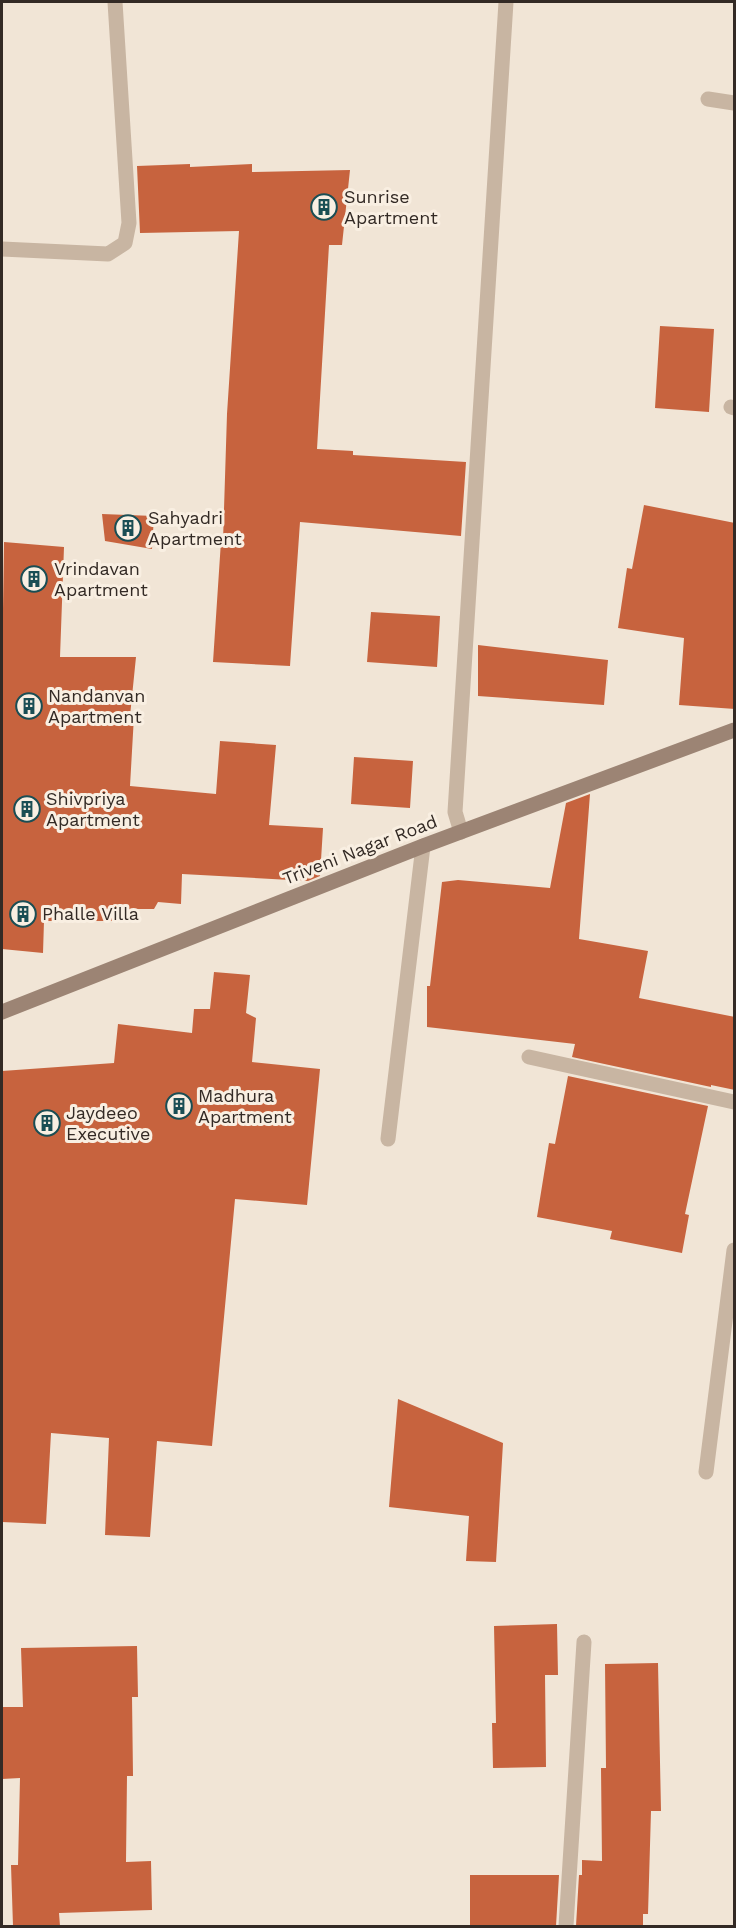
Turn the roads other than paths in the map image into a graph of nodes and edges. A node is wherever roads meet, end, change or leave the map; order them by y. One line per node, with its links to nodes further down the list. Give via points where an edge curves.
1 (115, 2): 5 (street, via 129,223 125,243 108,254)
2 (506, 2): 7 (street, via 455,812)
3 (708, 99): 4 (street)
4 (735, 103)
5 (2, 249)
6 (735, 730): 7 (street, Triveni Nagar Road)
7 (461, 832): 8 (street, Triveni Nagar Road)
8 (423, 846): 9 (street, Triveni Nagar Road); 12 (street)
9 (2, 1012)
10 (529, 1056): 11 (street)
11 (735, 1102)
12 (388, 1139)
13 (735, 1250): 14 (street)
14 (706, 1472)
15 (584, 1642): 16 (street)
16 (566, 1926)

